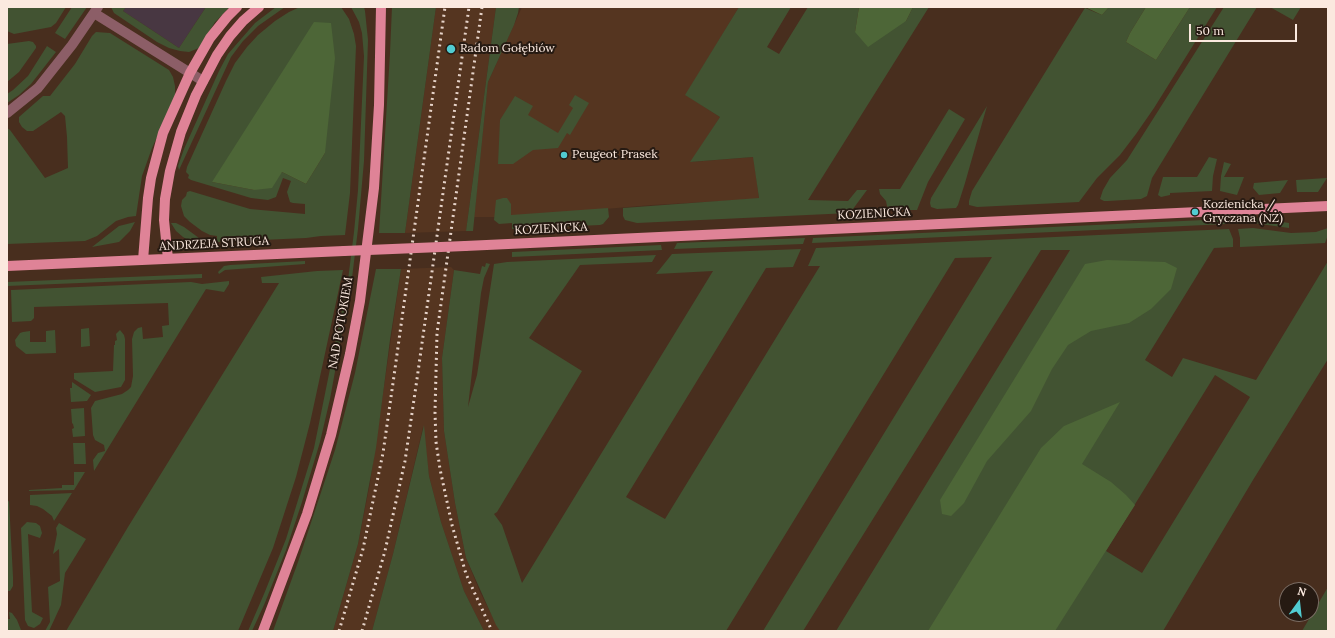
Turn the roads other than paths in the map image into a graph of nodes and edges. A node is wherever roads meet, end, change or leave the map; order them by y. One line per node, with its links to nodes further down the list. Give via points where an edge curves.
1 (237, 7): 5 (main road, via 210,38)
2 (259, 7): 6 (main road, via 230,36)
3 (381, 7): 13 (main road, NAD POTOKIEM, via 374,188 360,300 350,354 310,508)
4 (96, 10): 5 (street); 7 (street, via 38,88)
5 (190, 73): 6 (street); 11 (main road, via 163,133 151,178 146,208)
6 (203, 82): 10 (main road, via 181,132 170,171 164,220)
7 (7, 113)
8 (1328, 206): 9 (main road, KOZIENICKA, bridge)
9 (422, 247): 10 (main road, ANDRZEJA STRUGA, bridge)
10 (168, 258): 11 (main road, ANDRZEJA STRUGA)
11 (143, 260): 12 (main road, ANDRZEJA STRUGA)
12 (7, 266)
13 (263, 631)

